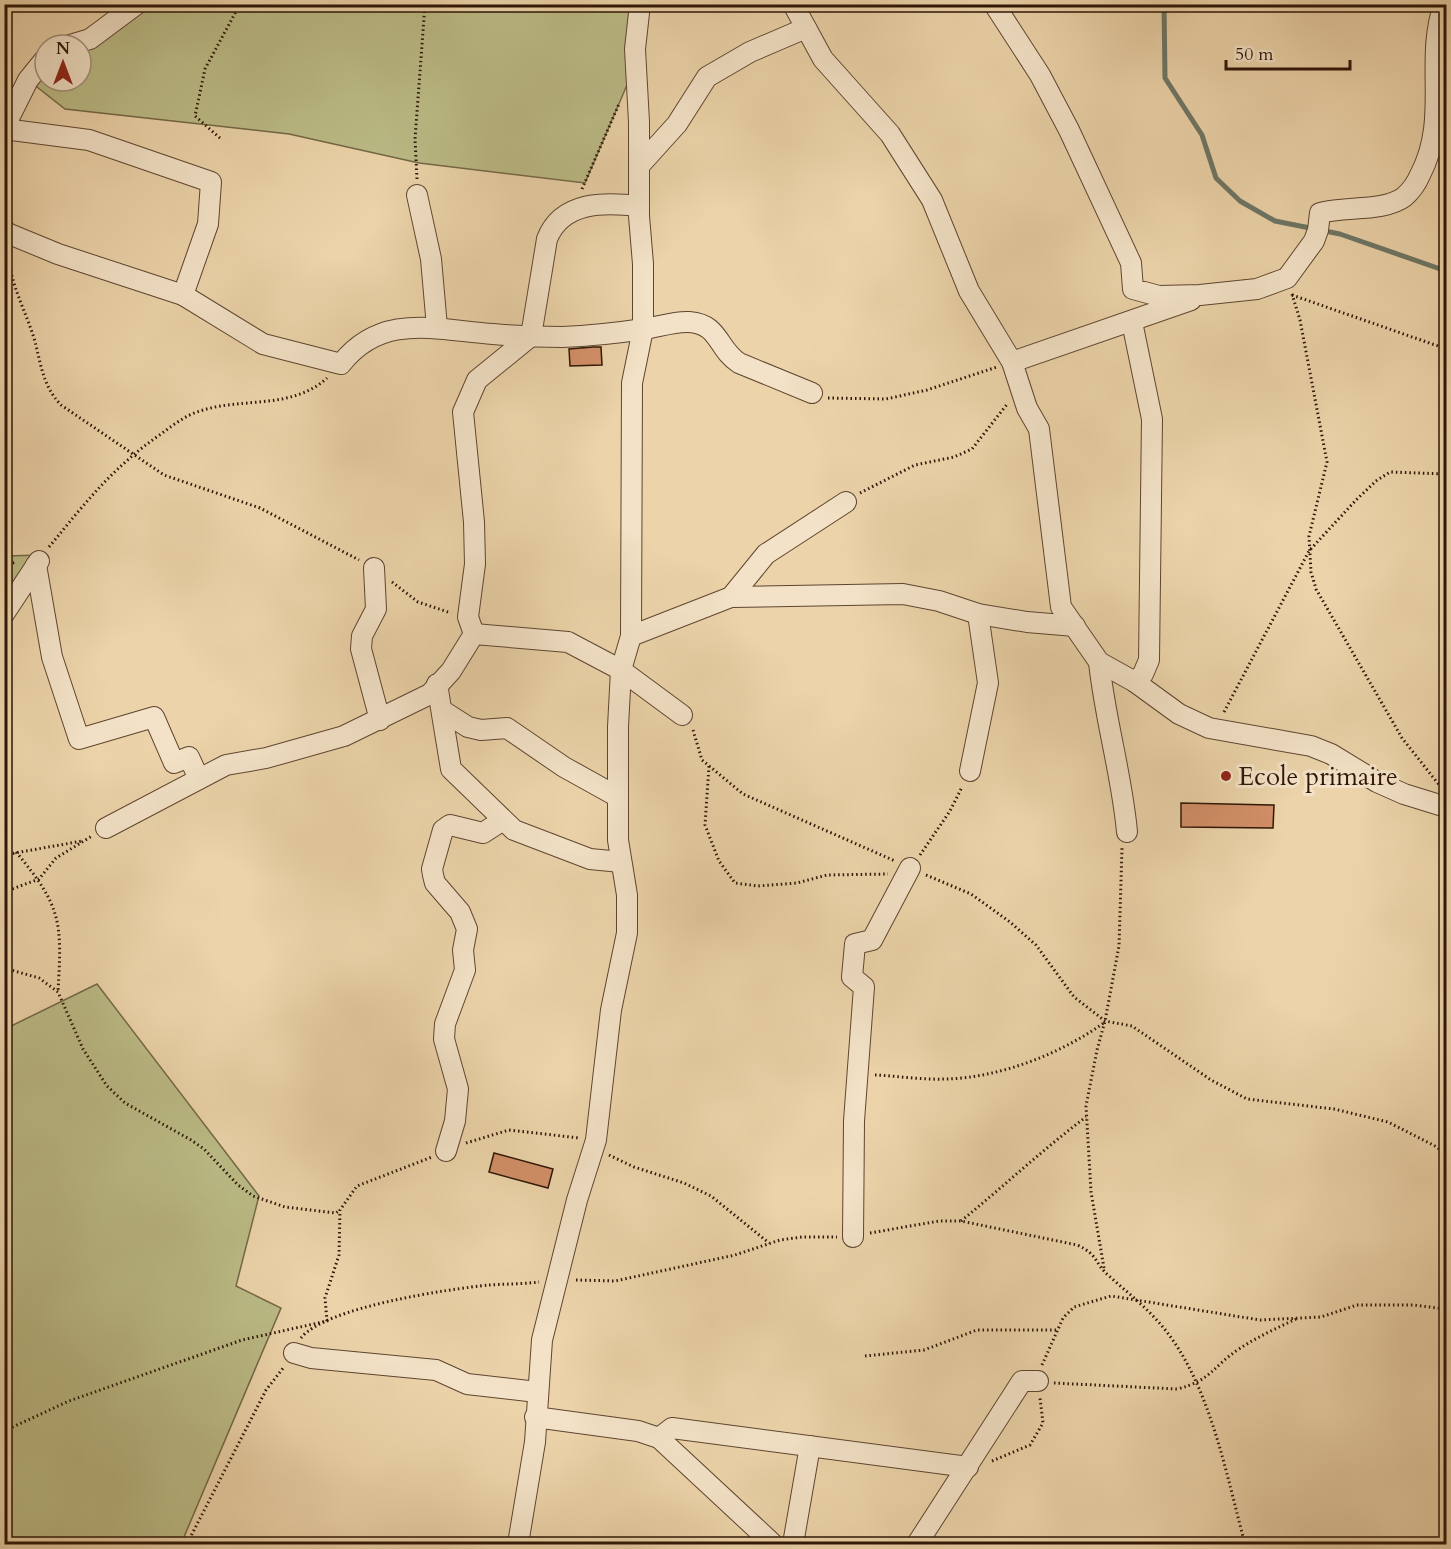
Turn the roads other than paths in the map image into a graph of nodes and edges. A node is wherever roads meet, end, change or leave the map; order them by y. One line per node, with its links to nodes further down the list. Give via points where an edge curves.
1 (137, 4): 7 (street)
2 (640, 4): 10 (street, via 635,49)
3 (793, 4): 6 (street)
4 (994, 4): 15 (street, via 1040,75 1069,130 1131,263 1133,289 1159,296)
5 (1444, 4): 15 (street, via 1436,48 1437,122 1430,158 1404,198 1372,207 1320,213 1314,241 1287,278 1257,289)
6 (806, 28): 10 (street, via 750,52 707,77 677,124); 20 (street, via 837,78 902,150 932,200 969,291)
7 (93, 37)
8 (33, 74): 9 (street)
9 (4, 128): 14 (street, via 89,140 211,182 208,224)
10 (640, 165): 12 (street)
11 (417, 195): 17 (street, via 431,259)
12 (639, 206): 18 (street); 19 (street, via 602,204 569,211 553,224)
13 (6, 231): 14 (street, via 58,254)
14 (183, 295): 17 (street, via 263,344 341,364 353,349 370,339 413,327)
15 (1200, 295): 16 (street)
16 (1132, 322): 20 (street); 32 (street, via 1152,419 1149,660)
17 (437, 327): 19 (street)
18 (643, 329): 19 (street); 21 (street, via 688,322 707,326 715,331 729,356); 29 (street, via 633,383)
19 (531, 336): 27 (street, via 477,380 464,412 474,522)
20 (1012, 362): 28 (street, via 1027,408 1039,429 1061,607)
21 (812, 393)
22 (846, 502): 24 (street, via 766,554)
23 (374, 568): 36 (street, via 376,609 361,649)
24 (731, 597): 26 (street, via 903,594); 29 (street)
25 (4, 614): 38 (street, via 39,560 52,657 80,739 154,717 174,763 189,757)
26 (978, 614): 28 (street); 37 (street, via 988,683)
27 (471, 625): 31 (street, via 568,642); 33 (street, via 451,671)
28 (1075, 626): 30 (street)
29 (631, 636): 31 (street)
30 (1099, 662): 32 (street); 43 (street)
31 (621, 670): 35 (street); 39 (street)
32 (1135, 682): 40 (street, via 1179,714 1209,728 1311,746 1404,794)
33 (437, 684): 34 (street); 36 (street, via 430,694)
34 (443, 711): 39 (street, via 468,727 507,728 564,767); 41 (street, via 451,769)
35 (682, 715)
36 (380, 720): 38 (street, via 344,736 226,765)
37 (970, 771)
38 (199, 779): 42 (street)
39 (618, 796): 44 (street)
40 (1444, 798)
41 (503, 820): 44 (street, via 514,830 579,855 601,862); 46 (street, via 483,833 450,825 443,830 432,869 435,884 460,912 467,929 465,970 445,1024 444,1039 458,1089 455,1121)
42 (106, 828)
43 (1127, 832)
44 (621, 862): 50 (street, via 627,895 627,933 611,1010 596,1140 542,1340)
45 (910, 868): 47 (street, via 872,940 855,944 852,977 864,987 854,1121)
46 (446, 1151)
47 (853, 1237)
48 (294, 1353): 50 (street, via 436,1370 467,1384)
49 (1038, 1381): 54 (street, via 1022,1381)
50 (537, 1392): 51 (street)
51 (535, 1417): 52 (street, via 638,1431); 55 (street, via 535,1442)
52 (659, 1438): 53 (street, via 672,1428); 56 (street)
53 (810, 1446): 54 (street); 57 (street)
54 (968, 1467): 58 (street)
55 (518, 1545)
56 (773, 1545)
57 (793, 1545)
58 (917, 1545)

